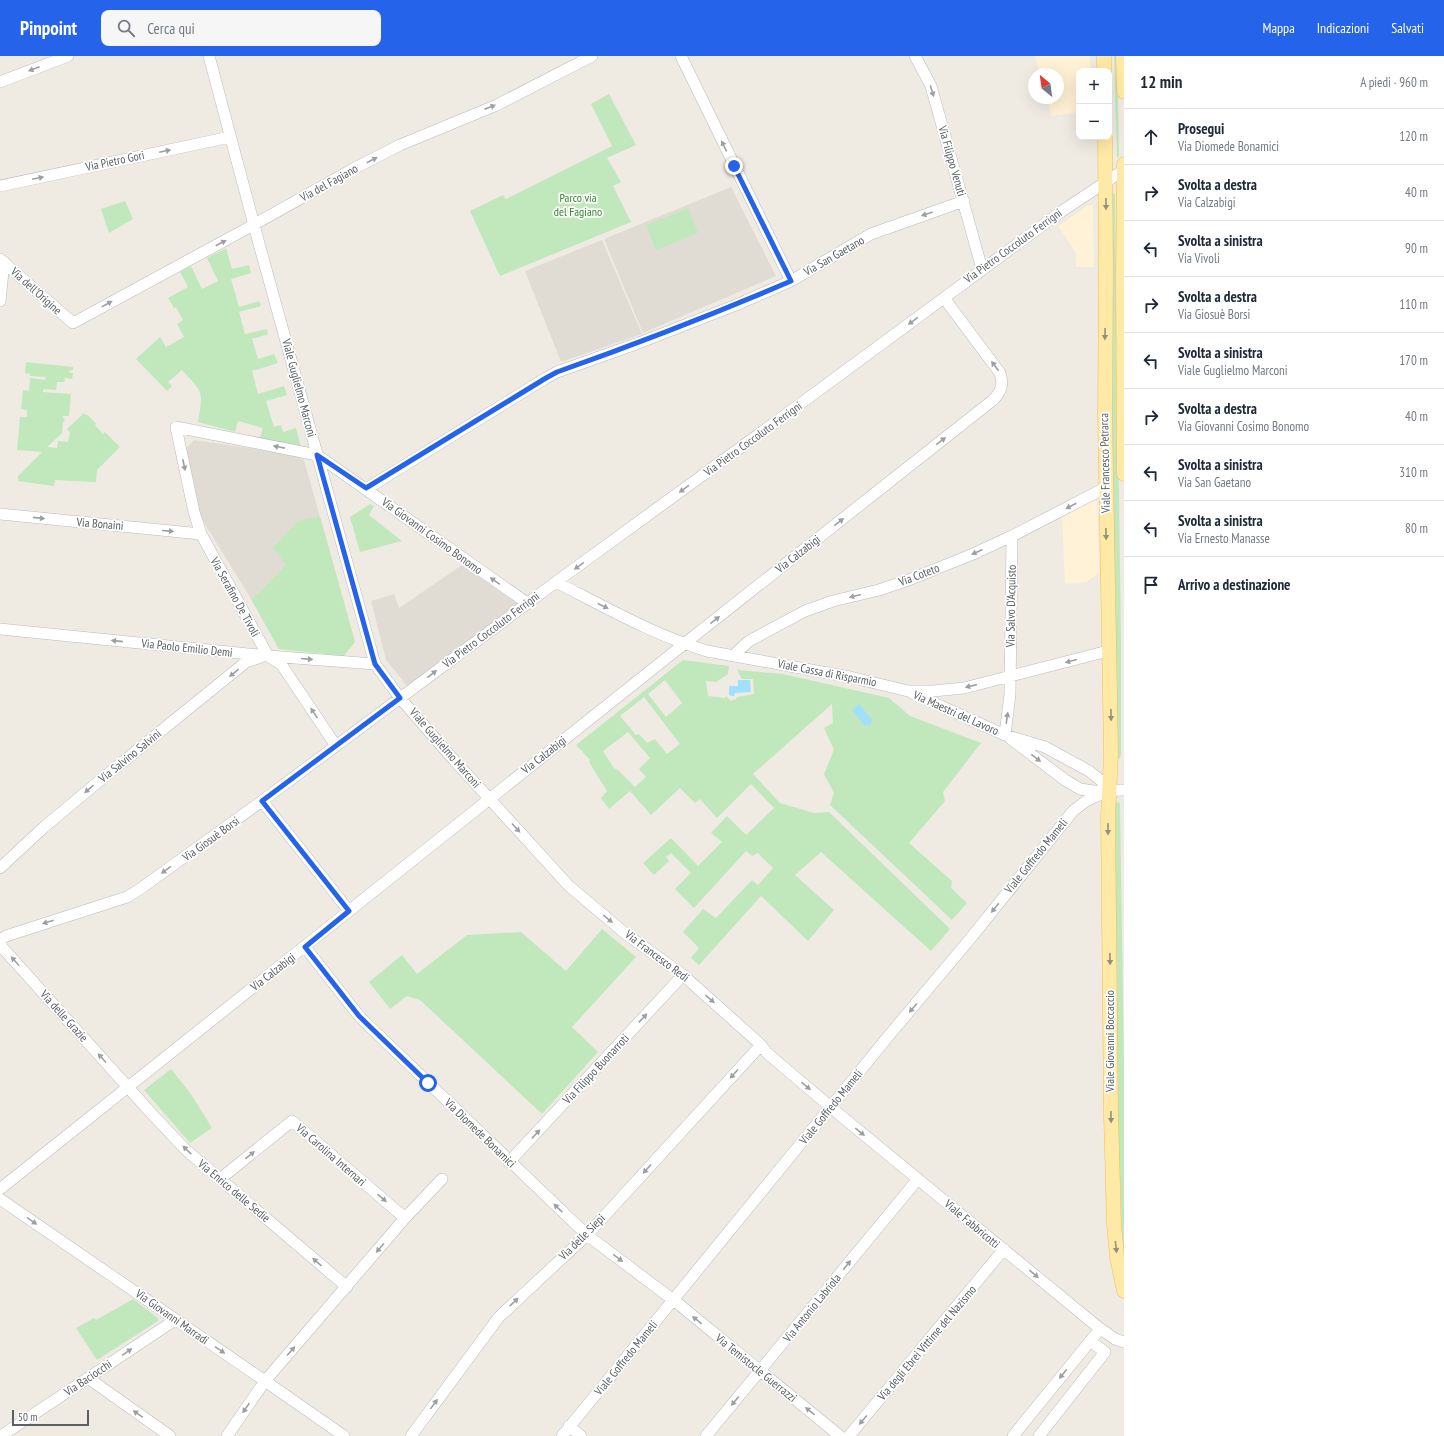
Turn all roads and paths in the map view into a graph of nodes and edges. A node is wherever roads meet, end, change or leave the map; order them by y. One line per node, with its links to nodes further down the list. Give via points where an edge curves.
1 (68, 56): 9 (street, one-way to 9)
2 (209, 56): 11 (street, Viale Guglielmo Marconi)
3 (592, 56): 18 (street, Via del Fagiano, one-way to 3, via 400,145 497,105)
4 (681, 56): 21 (street, one-way to 4)
5 (915, 56): 17 (street, Via Filippo Venuti, one-way to 17, via 931,86)
6 (1104, 56): 8 (main road)
7 (1123, 56): 10 (main road)
8 (1104, 68)
9 (0, 82)
10 (1124, 92)
11 (230, 137): 16 (street, Via Pietro Gori, one-way to 11); 18 (street, Viale Guglielmo Marconi)
12 (1105, 140): 15 (main road, Viale Francesco Petrarca)
13 (1124, 164): 14 (main road, Viale Francesco Petrarca)
14 (1124, 170): 15 (street, Via Pietro Coccoluto Ferrigni); 25 (main road, Viale Francesco Petrarca)
15 (1106, 181): 20 (street, Via Pietro Coccoluto Ferrigni); 30 (main road, Viale Francesco Petrarca, one-way to 30)
16 (0, 186)
17 (964, 202): 20 (street, Via Filippo Venuti); 21 (street, Via San Gaetano, one-way to 21, via 871,234)
18 (254, 225): 24 (street, Via del Fagiano, one-way to 18); 27 (street, Viale Guglielmo Marconi)
19 (2, 260): 23 (street); 24 (street, Via dell'Origine)
20 (982, 269): 22 (street, Via Pietro Coccoluto Ferrigni)
21 (791, 281): 29 (street, Via San Gaetano, via 636,344 557,372)
22 (944, 298): 34 (street, Via Pietro Coccoluto Ferrigni, one-way to 34); 37 (street, Via Calzabigi, one-way to 22, via 999,394 1002,384 1000,373)
23 (0, 301)
24 (73, 323)
25 (1124, 387): 28 (main road, Viale Francesco Petrarca)
26 (176, 427): 27 (street, Via Giovanni Cosimo Bonomo, one-way to 26); 32 (street, Via Serafino De Tivoli, one-way to 32)
27 (317, 455): 29 (street, Via Giovanni Cosimo Bonomo); 41 (street, Viale Guglielmo Marconi)
28 (1124, 474)
29 (366, 488): 35 (street, Via Giovanni Cosimo Bonomo, one-way to 29)
30 (1105, 488): 33 (street, Via Coteto, one-way to 33); 38 (main road, Viale Francesco Petrarca, one-way to 38)
31 (0, 514): 32 (street, Via Bonaini, one-way to 32)
32 (201, 534): 39 (street, Via Serafino De Tivoli)
33 (1012, 536): 40 (street, Via Coteto, one-way to 40, via 911,579 805,611 749,641); 42 (street, Via Salvo D'Acquisto)
34 (556, 582): 35 (street, Via Pietro Coccoluto Ferrigni); 37 (street, Viale Cassa di Risparmio, one-way to 37)
35 (527, 604): 44 (street, Via Pietro Coccoluto Ferrigni, one-way to 35)
36 (0, 630): 39 (street, Via Paolo Emilio Demi, one-way to 36)
37 (684, 644): 40 (street, Viale Cassa di Risparmio); 48 (street, Via Calzabigi)
38 (1108, 650): 42 (street, Viale Cassa di Risparmio, one-way to 42); 47 (main road, Viale Francesco Petrarca, one-way to 47, via 1111,754)
39 (268, 656): 41 (street, Via Paolo Emilio Demi, one-way to 41); 46 (street, Via Serafino De Tivoli, one-way to 39, via 281,664); 50 (street, Via Salvino Salvini, one-way to 50, via 246,662 43,828)
40 (733, 656): 43 (street, Viale Cassa di Risparmio, via 829,673)
41 (375, 664): 44 (street, Viale Guglielmo Marconi)
42 (1009, 677): 43 (street, Viale Cassa di Risparmio, one-way to 43, via 952,690); 45 (street, Via Salvo D'Acquisto, one-way to 42)
43 (908, 691): 45 (street, Via Maestri del Lavoro)
44 (400, 698): 46 (street, Via Giosuè Borsi); 48 (street, Viale Guglielmo Marconi)
45 (1005, 735): 47 (street, Via Maestri del Lavoro, via 1044,747); 47 (street, Via Maestri del Lavoro, one-way to 47, via 1075,786 1086,791)
46 (336, 746): 49 (street, Via Giosuè Borsi)
47 (1117, 790): 58 (street, Viale Goffredo Mameli, one-way to 58, via 1086,801 1073,811); 69 (main road, Viale Giovanni Boccaccio, one-way to 69, via 1108,817 1112,1184 1116,1246)
48 (490, 799): 51 (street, Via Calzabigi); 55 (street, Via Francesco Redi, one-way to 55, via 569,886 626,934)
49 (262, 801): 51 (street); 52 (street, Via Giosuè Borsi, one-way to 52, via 127,897)
50 (0, 868)
51 (349, 911): 54 (street, Via Calzabigi)
52 (0, 940)
53 (0, 945): 57 (street, Via delle Grazie, one-way to 53)
54 (305, 947): 57 (street, Via Calzabigi); 59 (street, Via Diomede Bonamici, via 359,1016)
55 (683, 975): 56 (street, Via Francesco Redi, one-way to 56); 59 (street, Via Filippo Buonarroti, one-way to 55)
56 (761, 1045): 58 (street, Via Francesco Redi, one-way to 58, via 767,1053); 66 (street, Via delle Siepi, one-way to 66)
57 (128, 1087): 60 (street, Via Enrico delle Sedie, one-way to 57, via 169,1133); 63 (street, Via Calzabigi)
58 (831, 1107): 62 (street, Viale Fabbricotti, one-way to 62); 70 (street, Viale Goffredo Mameli)
59 (509, 1162): 66 (street, Via Diomede Bonamici, one-way to 59)
60 (220, 1179): 65 (street, Via Carolina Internari, one-way to 65, via 292,1121); 68 (street, Via Enrico delle Sedie, one-way to 60)
61 (442, 1179): 65 (street)
62 (918, 1179): 67 (street, Viale Fabbricotti); 76 (street, Via Antonio Labriola, one-way to 62)
63 (0, 1189)
64 (0, 1199): 71 (street, Via Giovanni Marradi, one-way to 71)
65 (405, 1218): 68 (street, one-way to 68)
66 (587, 1235): 70 (street, Via Diomede Bonamici, one-way to 70); 85 (street, Via delle Siepi, one-way to 66, via 492,1325)
67 (1004, 1249): 72 (street, Viale Fabbricotti, one-way to 72); 90 (street, Via degli Ebrei Vittime del Nazismo, one-way to 90)
68 (347, 1287): 78 (street, one-way to 68)
69 (1124, 1291)
70 (673, 1300): 76 (street, Via Temistocle Guerrazzi, one-way to 70); 79 (street, Viale Goffredo Mameli)
71 (175, 1320): 77 (street, Via Baciocchi, one-way to 71); 78 (street, Via Giovanni Marradi, one-way to 78)
72 (1100, 1329): 73 (street); 74 (street, Viale Fabbricotti)
73 (1090, 1341): 75 (street); 91 (street, one-way to 91)
74 (1119, 1341): 75 (street)
75 (1105, 1352): 92 (street)
76 (760, 1371): 88 (street, Via Antonio Labriola, one-way to 88); 89 (street, Via Temistocle Guerrazzi, one-way to 76)
77 (88, 1378): 80 (street, one-way to 77); 81 (street, Via Baciocchi)
78 (265, 1381): 83 (street, one-way to 83); 84 (street, Via Giovanni Marradi)
79 (570, 1426): 86 (street, Viale Goffredo Mameli); 87 (street)
80 (158, 1433): 82 (street)
81 (1, 1436)
82 (170, 1436)
83 (227, 1436)
84 (344, 1436)
85 (411, 1436)
86 (562, 1436)
87 (582, 1436)
88 (706, 1436)
89 (840, 1436)
90 (849, 1436)
91 (1013, 1436)
92 (1039, 1436)

